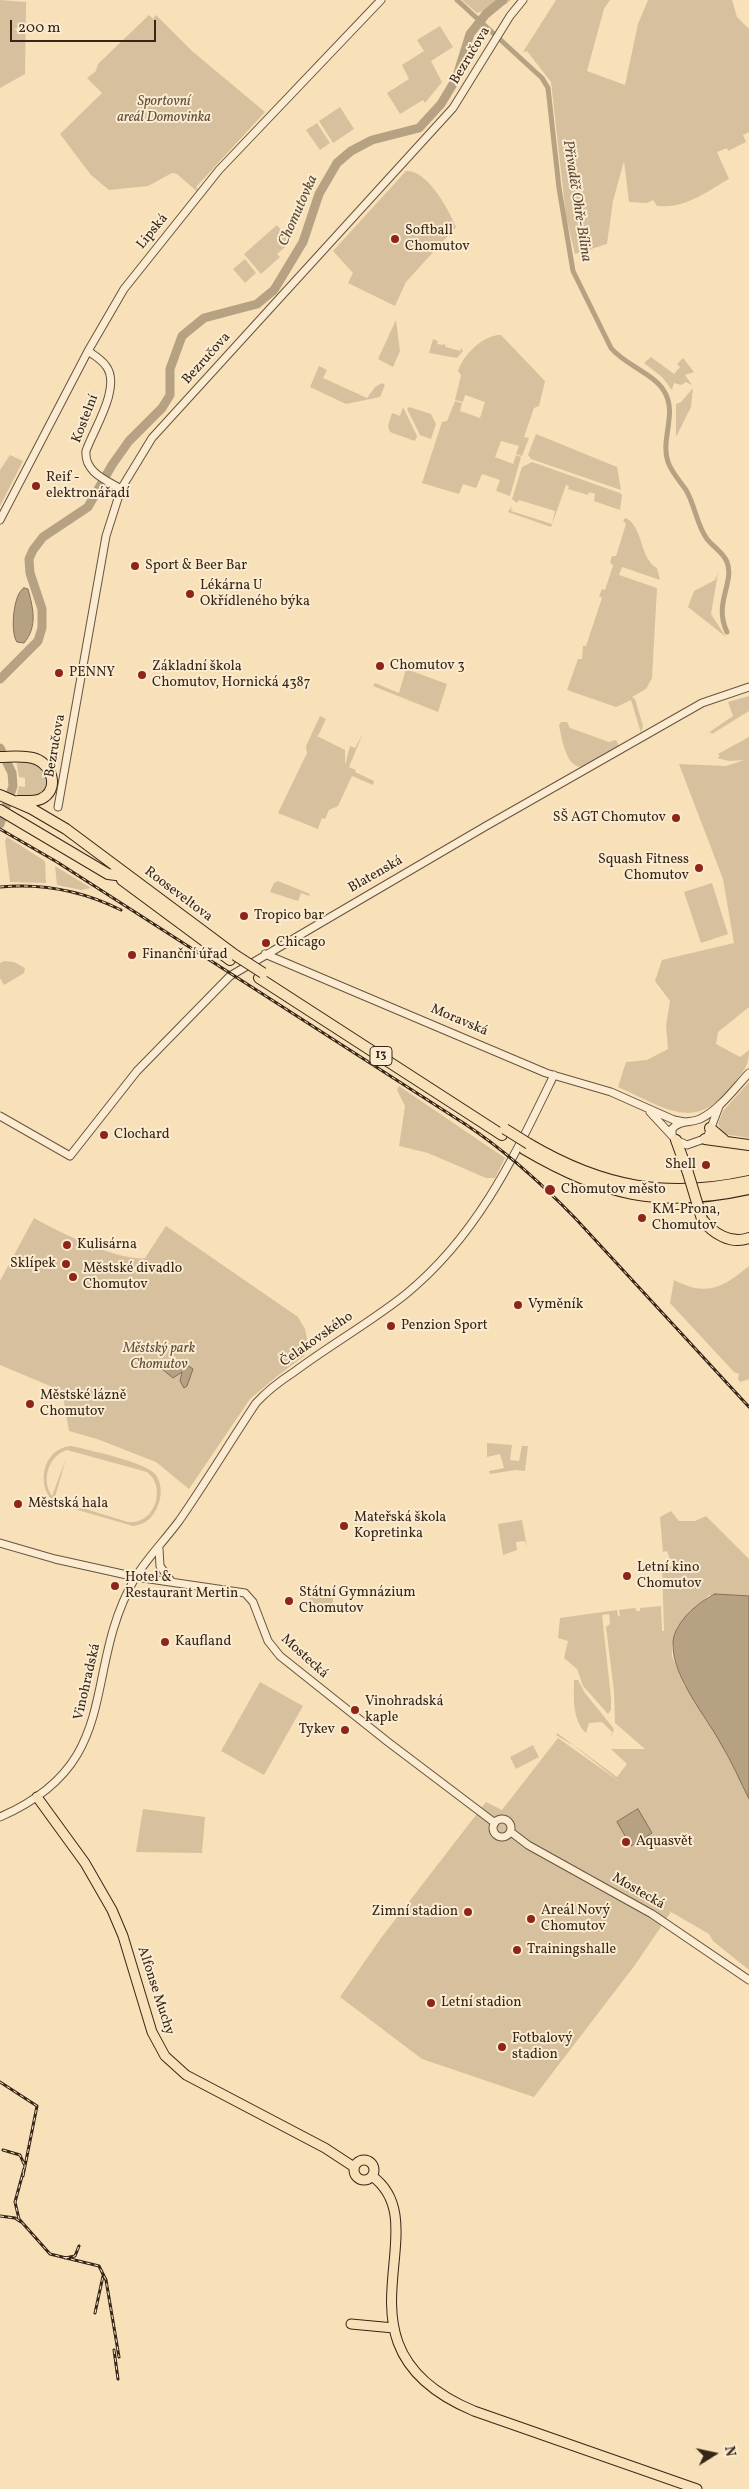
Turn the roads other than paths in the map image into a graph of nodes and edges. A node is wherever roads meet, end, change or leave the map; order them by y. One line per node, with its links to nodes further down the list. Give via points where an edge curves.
1 (381, 0): 3 (street, Lipská, via 219,170 124,289)
2 (523, 0): 4 (street, Bezručova, via 453,108 152,438)
3 (88, 351): 4 (street, Kostelní, via 105,364 111,377 108,398 85,454 90,467); 5 (street, Lipská)
4 (121, 489): 11 (street, Bezručova, via 106,536)
5 (0, 520)
6 (749, 687): 15 (street, Blatenská, via 702,703)
7 (0, 757): 10 (highway, via 36,759 52,775 51,788 44,797)
8 (0, 795): 10 (highway, 13)
9 (0, 801): 10 (highway, 13)
10 (17, 805): 13 (highway, 13)
11 (58, 808)
12 (0, 810): 14 (highway, via 108,874)
13 (66, 832): 14 (highway, 13); 16 (highway, Rooseveltova / 13)
14 (116, 875): 16 (highway, 13)
15 (265, 954): 18 (street, Moravská); 21 (street, Blatenská, via 220,985 137,1071 70,1156)
16 (232, 957): 28 (highway, 13, bridge)
17 (749, 1074): 19 (street)
18 (554, 1075): 20 (street, Moravská, via 611,1092); 28 (street, Čelakovského)
19 (720, 1104): 22 (street); 24 (street)
20 (644, 1107): 23 (street, Moravská); 25 (street)
21 (0, 1116)
22 (698, 1120): 23 (street); 24 (street)
23 (685, 1122): 25 (street, via 674,1126)
24 (710, 1128): 26 (street); 27 (highway)
25 (674, 1137): 30 (street); 31 (highway)
26 (705, 1139): 27 (highway); 30 (street)
27 (724, 1140): 29 (highway)
28 (525, 1143): 32 (highway, 13, via 575,1169 636,1187 685,1190); 33 (highway, 13, via 573,1176 610,1190 636,1195 686,1197 730,1194); 36 (street, Čelakovského, via 482,1212 432,1270 405,1295 328,1346 263,1395)
29 (749, 1145)
30 (687, 1146): 31 (highway, via 683,1152)
31 (684, 1161): 34 (highway, bridge, via 702,1219 727,1238)
32 (749, 1181)
33 (749, 1189)
34 (749, 1238)
35 (0, 1543): 37 (street, Mostecká)
36 (159, 1547): 37 (street, Čelakovského); 38 (street, via 160,1566)
37 (136, 1577): 38 (street, Mostecká); 39 (street, Vinohradská, via 114,1630 86,1740 66,1772)
38 (171, 1581): 41 (street, Mostecká, via 246,1592 268,1641 280,1656)
39 (37, 1797): 40 (street, Vinohradská); 44 (main road, Alfonse Muchy, via 85,1863 112,1910 152,2032 165,2056 186,2075 325,2148)
40 (0, 1817)
41 (495, 1823): 42 (street, Mostecká, via 501,1819 508,1821 512,1826); 42 (street, Mostecká, via 493,1830 497,1836 505,1837)
42 (511, 1832): 43 (street, Mostecká, via 528,1845 652,1914)
43 (749, 1980)
44 (354, 2167): 45 (main road, Alfonse Muchy, via 355,2175 361,2179); 45 (main road, via 360,2161 369,2161 374,2169)
45 (372, 2176): 47 (main road, via 389,2192 395,2210 391,2304)
46 (351, 2324): 47 (main road)
47 (394, 2328): 48 (main road, via 412,2368 428,2386 444,2396 474,2411)
48 (697, 2489)

